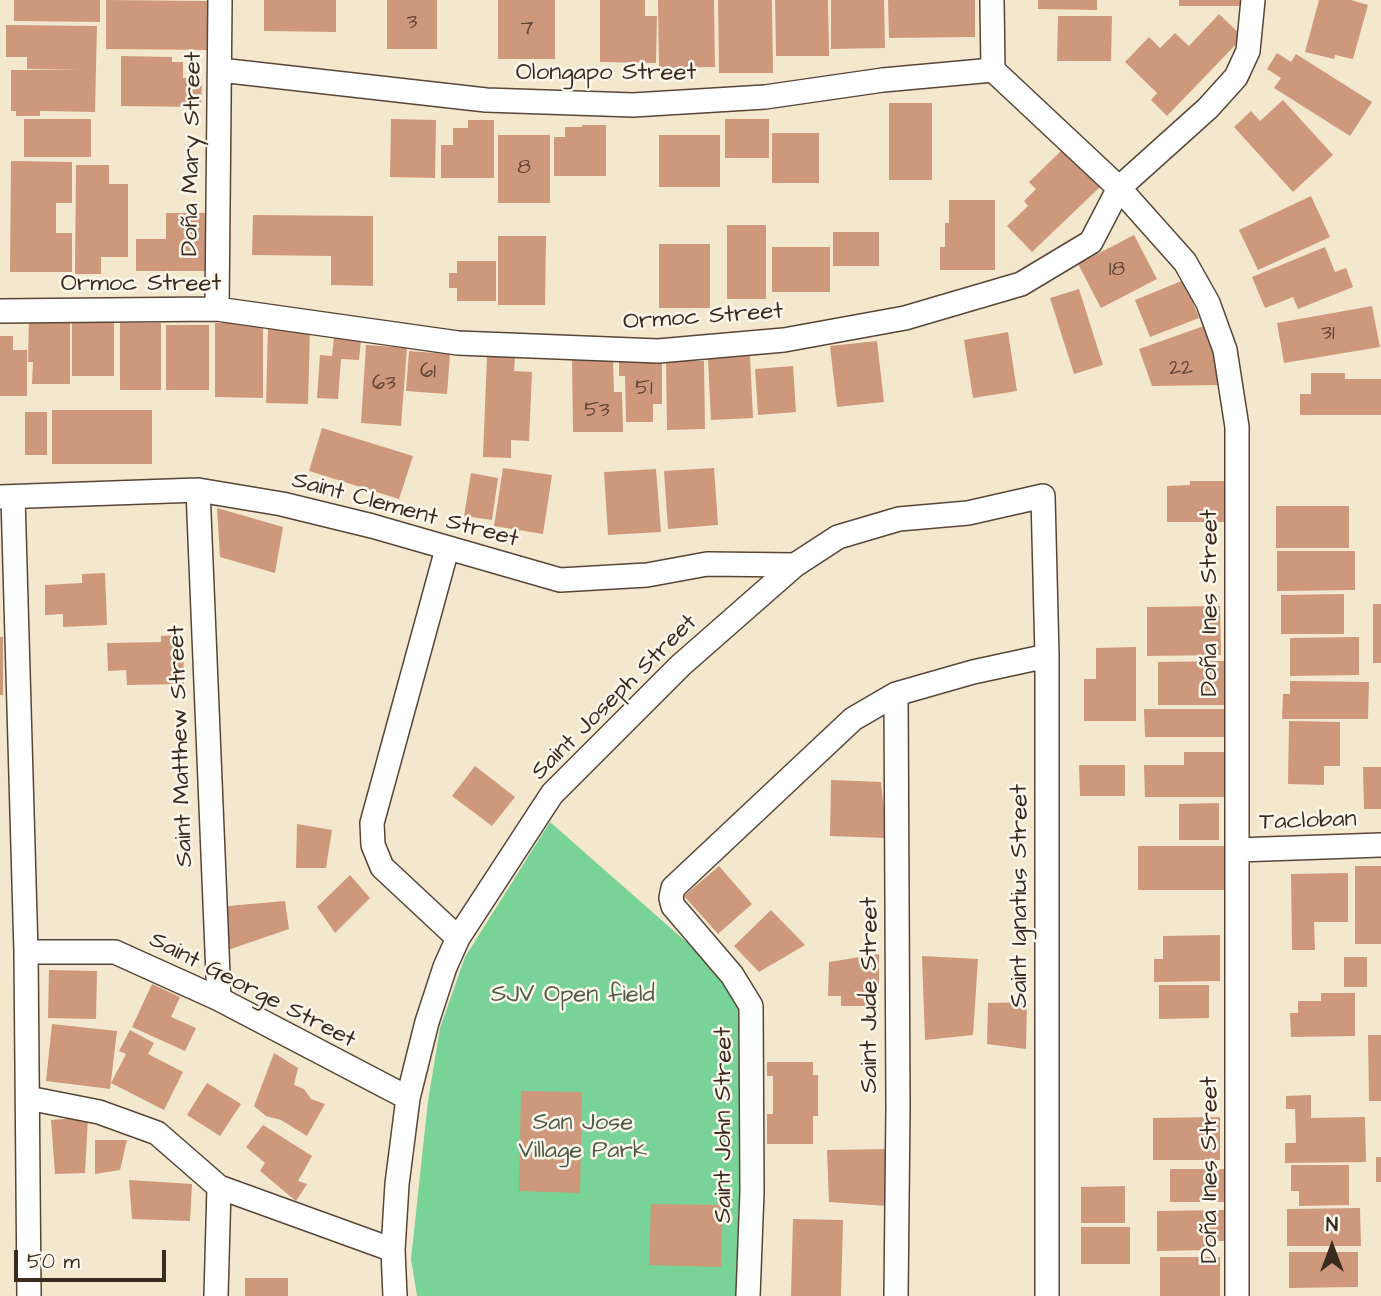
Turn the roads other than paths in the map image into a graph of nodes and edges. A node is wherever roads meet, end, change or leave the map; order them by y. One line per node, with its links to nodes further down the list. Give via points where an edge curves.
1 (220, 0): 4 (street, Doña Mary Street)
2 (992, 0): 5 (street)
3 (1253, 0): 6 (street, Ormoc Street, via 1248,51 1236,77)
4 (220, 70): 5 (street, Olongapo Street, via 486,100 632,106 765,97 883,80); 7 (street, Doña Mary Street)
5 (993, 71): 6 (street, Doña Ines Street)
6 (1119, 188): 7 (street, Ormoc Street, via 1091,242 1021,284 905,318 784,340 658,351 458,343); 17 (street, Doña Ines Street, via 1185,261 1212,314 1233,391 1237,427)
7 (217, 309): 8 (street, Ormoc Street)
8 (0, 311)
9 (198, 490): 11 (street, Saint Clement Street); 12 (street, Saint Clement Street, via 282,504); 20 (street, Saint Matthew Street)
10 (1043, 496): 13 (street, Saint Joseph Street, via 968,513 899,519 838,537); 14 (street, Saint Ignatius Street)
11 (7, 497): 19 (street)
12 (447, 549): 13 (street, Saint Clement Street, via 560,580 647,575 707,564); 18 (street, via 372,823 373,845 382,867)
13 (795, 565): 18 (street, Saint Joseph Street, via 681,665 552,794)
14 (1047, 656): 15 (street); 30 (street, Saint Ignatius Street)
15 (896, 694): 28 (street, Saint John Street, via 853,719 673,888 673,906 733,975 751,1006); 29 (street, Saint Jude Street)
16 (1381, 845): 17 (street, Tacloban)
17 (1237, 850): 31 (street, Doña Ines Street)
18 (458, 938): 22 (street, Saint Joseph Street, via 427,1022)
19 (26, 952): 20 (street, Saint George Street, via 115,952); 21 (street)
20 (219, 999): 22 (street, Saint George Street)
21 (28, 1098): 23 (street, via 99,1112 157,1133); 25 (street)
22 (408, 1098): 24 (street, Saint Joseph Street)
23 (219, 1188): 24 (street); 26 (street)
24 (393, 1250): 27 (street, Saint Joseph Street)
25 (29, 1296)
26 (216, 1296)
27 (394, 1296)
28 (748, 1296)
29 (896, 1296)
30 (1047, 1296)
31 (1237, 1296)

